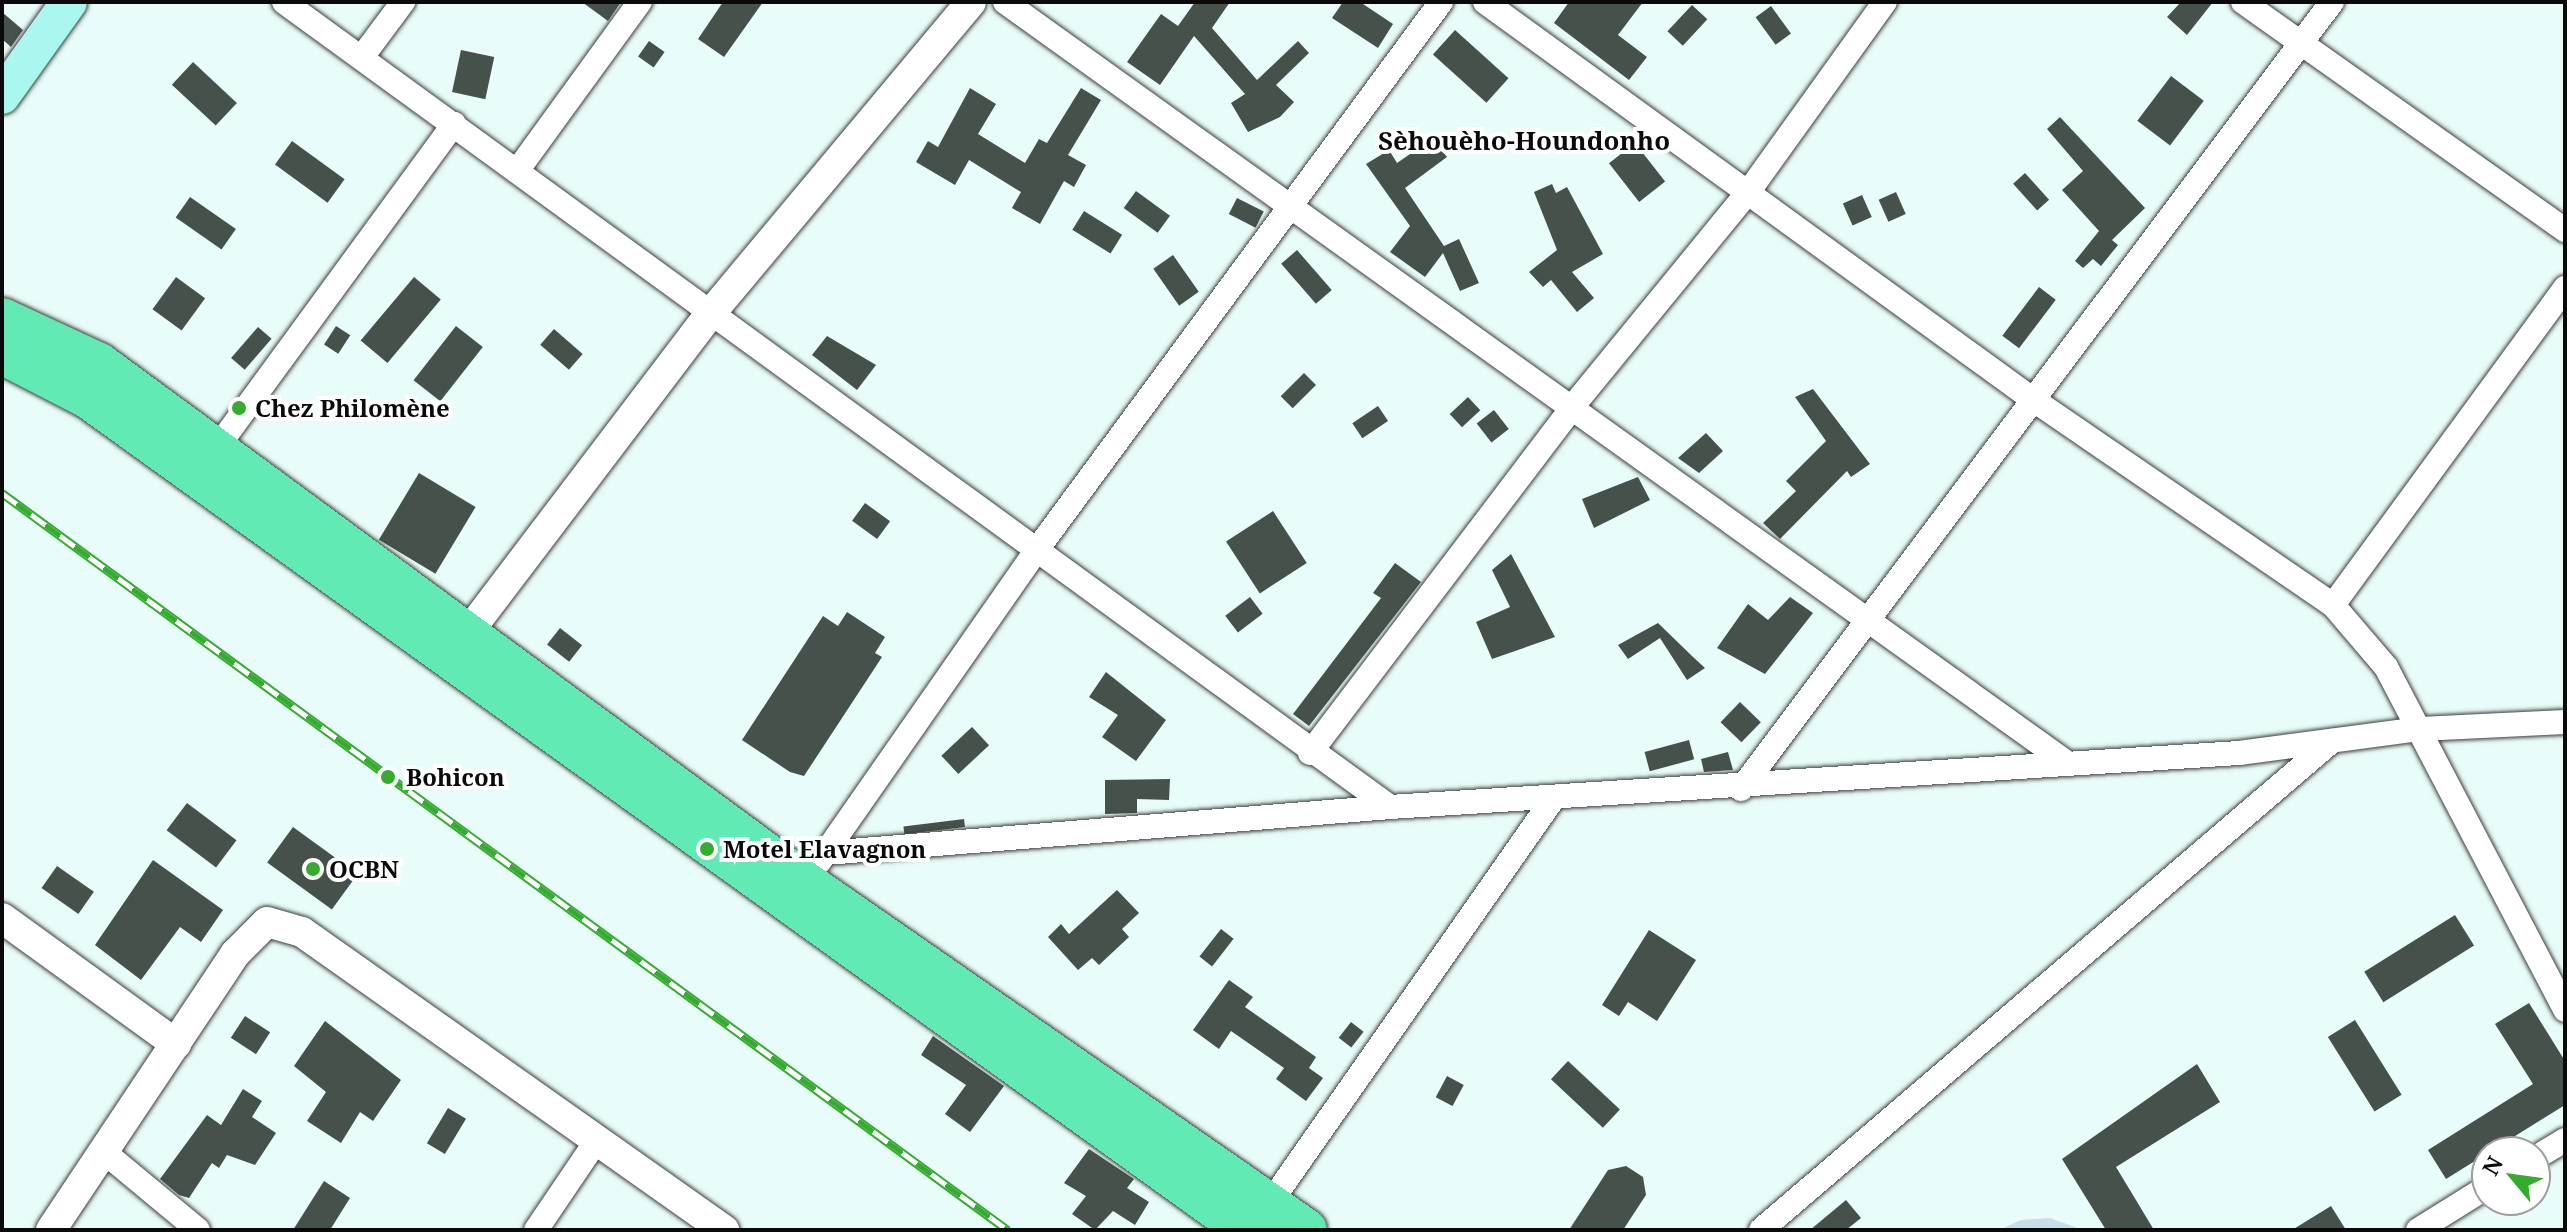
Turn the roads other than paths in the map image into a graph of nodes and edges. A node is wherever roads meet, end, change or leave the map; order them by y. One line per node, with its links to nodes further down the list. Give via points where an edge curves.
1 (69, 2): 14 (main road)
2 (284, 2): 13 (street)
3 (403, 2): 13 (street)
4 (640, 2): 16 (street)
5 (971, 2): 21 (street)
6 (1005, 2): 18 (street)
7 (1441, 2): 18 (street)
8 (1485, 2): 17 (street)
9 (1885, 2): 17 (street)
10 (2243, 2): 12 (street)
11 (2332, 2): 12 (street)
12 (2301, 45): 19 (street); 24 (street)
13 (362, 57): 15 (street)
14 (2, 96)
15 (454, 124): 16 (street); 26 (street)
16 (517, 171): 21 (street)
17 (1749, 191): 24 (street); 25 (street)
18 (1288, 203): 25 (street); 27 (street)
19 (2565, 230)
20 (2565, 288): 28 (street)
21 (711, 313): 27 (street); 30 (street)
22 (2, 319): 26 (highway, via 60,341)
23 (2, 353): 30 (highway, via 89,398)
24 (2035, 401): 28 (street); 29 (street)
25 (1573, 406): 29 (street); 34 (street)
26 (216, 449): 30 (highway)
27 (1036, 551): 34 (street); 39 (street)
28 (2333, 605): 32 (street, via 2386,667)
29 (1869, 623): 35 (street); 36 (street)
30 (458, 645): 39 (highway)
31 (2565, 722): 32 (street)
32 (2420, 729): 33 (street); 41 (street)
33 (2332, 741): 35 (street); 52 (street)
34 (1310, 753): 38 (street)
35 (2067, 763): 36 (street)
36 (1741, 789): 37 (street)
37 (1552, 801): 38 (street); 46 (street)
38 (1390, 807): 39 (street)
39 (805, 878): 46 (highway, via 1056,1079)
40 (2, 918): 42 (street)
41 (2565, 1010)
42 (176, 1044): 43 (street, via 235,954 267,922 286,922); 44 (street)
43 (595, 1143): 49 (street); 50 (street)
44 (104, 1152): 47 (street); 48 (street)
45 (2471, 1197): 53 (street)
46 (1257, 1218): 51 (highway)
47 (51, 1230)
48 (198, 1230)
49 (536, 1230)
50 (724, 1230)
51 (1306, 1230)
52 (1761, 1230)
53 (2418, 1230)

